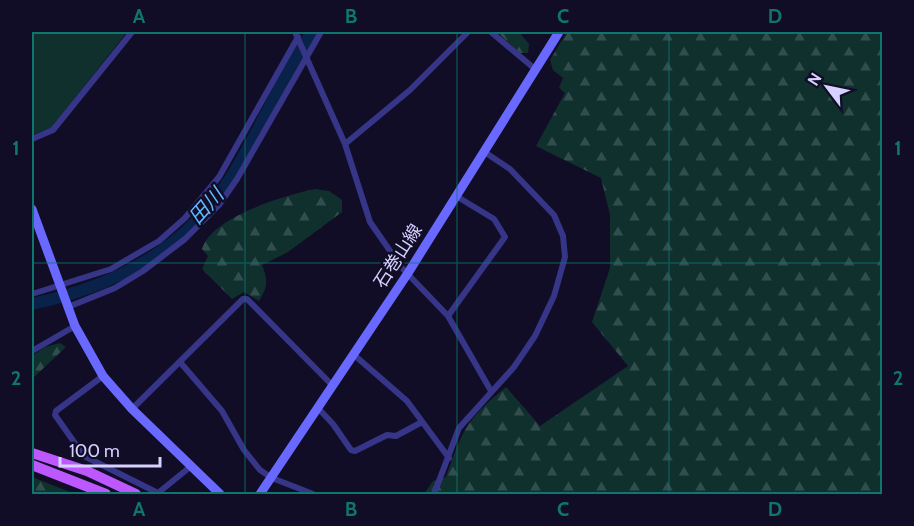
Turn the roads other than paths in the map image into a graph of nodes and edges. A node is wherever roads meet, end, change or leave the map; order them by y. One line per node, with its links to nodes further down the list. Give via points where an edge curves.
1 (132, 32): 9 (street, via 53,130)
2 (321, 32): 7 (street)
3 (468, 32): 10 (street, via 410,90)
4 (491, 32): 8 (street)
5 (558, 32): 8 (main road, 石巻山線)
6 (297, 36): 7 (street); 15 (street, via 219,177 185,218 159,240 111,269)
7 (305, 55): 10 (street); 17 (street, via 237,179 213,211 143,272 115,288)
8 (535, 69): 11 (main road, 石巻山線)
9 (32, 139)
10 (345, 144): 14 (street, via 370,222)
11 (483, 151): 12 (main road, 石巻山線); 25 (street, via 510,169 554,215 566,244 554,296 539,327 524,353)
12 (456, 196): 14 (main road, 石巻山線); 18 (street, via 494,219 505,237)
13 (32, 209): 15 (main road)
14 (408, 273): 18 (street); 21 (main road, 石巻山線)
15 (61, 288): 16 (street); 17 (main road)
16 (32, 294)
17 (67, 305): 19 (main road)
18 (448, 316): 25 (street)
19 (75, 326): 20 (street); 23 (main road)
20 (32, 351)
21 (353, 354): 24 (main road, 石巻山線); 28 (street, via 406,401)
22 (180, 362): 24 (street, via 247,299); 27 (street); 33 (street, via 222,411 244,450)
23 (103, 376): 27 (main road); 32 (street, via 54,415 84,456 158,493)
24 (332, 385): 26 (main road, 石巻山線)
25 (491, 391): 30 (street, via 459,428)
26 (317, 407): 28 (street, via 355,451); 33 (main road, 石巻山線)
27 (132, 409): 32 (main road)
28 (422, 422): 30 (street)
29 (32, 453): 35 (main road, via 87,471)
30 (449, 458): 39 (street)
31 (32, 465): 34 (main road)
32 (190, 467): 36 (main road)
33 (272, 478): 37 (main road, 石巻山線); 38 (street)
34 (106, 495)
35 (136, 495)
36 (220, 495)
37 (260, 495)
38 (312, 495)
39 (434, 495)

